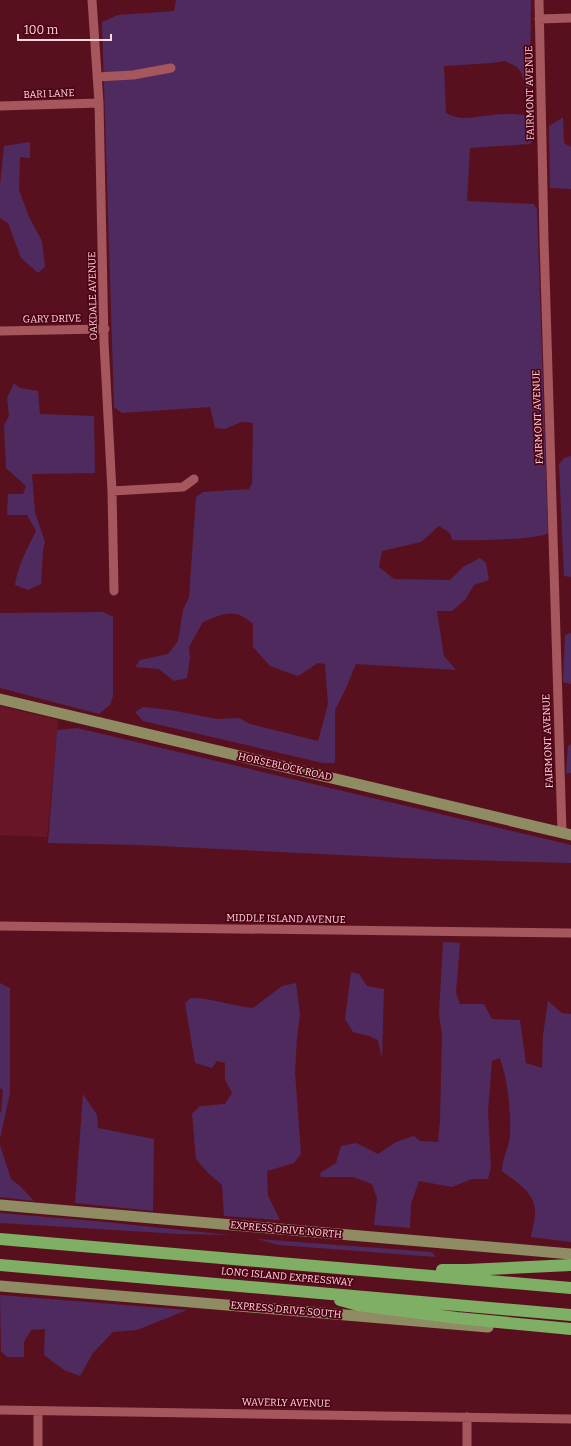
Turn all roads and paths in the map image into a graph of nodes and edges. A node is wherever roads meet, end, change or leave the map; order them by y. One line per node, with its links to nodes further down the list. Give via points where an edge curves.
1 (92, 0): 6 (street, OAKDALE AVENUE)
2 (539, 0): 4 (street, FAIRMONT AVENUE)
3 (571, 18): 4 (street)
4 (539, 19): 15 (street, FAIRMONT AVENUE, via 544,248)
5 (171, 68): 6 (street, via 133,75)
6 (97, 77): 7 (street, OAKDALE AVENUE)
7 (99, 103): 8 (street, BARI LANE); 9 (street, OAKDALE AVENUE)
8 (0, 106)
9 (105, 329): 10 (street, GARY DRIVE); 12 (street, OAKDALE AVENUE)
10 (0, 331)
11 (194, 479): 12 (street, via 183,487)
12 (112, 491): 13 (street, OAKDALE AVENUE)
13 (114, 591)
14 (0, 699): 15 (main road, HORSEBLOCK ROAD)
15 (567, 834)
16 (0, 926): 17 (street, MIDDLE ISLAND AVENUE)
17 (571, 934)
18 (0, 1205): 20 (main road, EXPRESS DRIVE NORTH)
19 (0, 1239): 23 (highway, LONG ISLAND EXPRESSWAY)
20 (571, 1254)
21 (0, 1265): 26 (highway, LONG ISLAND EXPRESSWAY)
22 (571, 1265): 23 (highway, via 467,1270)
23 (352, 1269): 25 (highway, LONG ISLAND EXPRESSWAY)
24 (0, 1286): 29 (main road, EXPRESS DRIVE SOUTH)
25 (571, 1288)
26 (304, 1291): 27 (highway, LONG ISLAND EXPRESSWAY); 28 (highway, via 358,1305)
27 (571, 1315)
28 (571, 1329)
29 (571, 1334)
30 (0, 1410): 31 (street, WAVERLY AVENUE)
31 (38, 1410): 32 (street, WAVERLY AVENUE); 34 (street)
32 (467, 1417): 33 (street, WAVERLY AVENUE); 35 (street)
33 (571, 1419)
34 (38, 1446)
35 (467, 1446)

